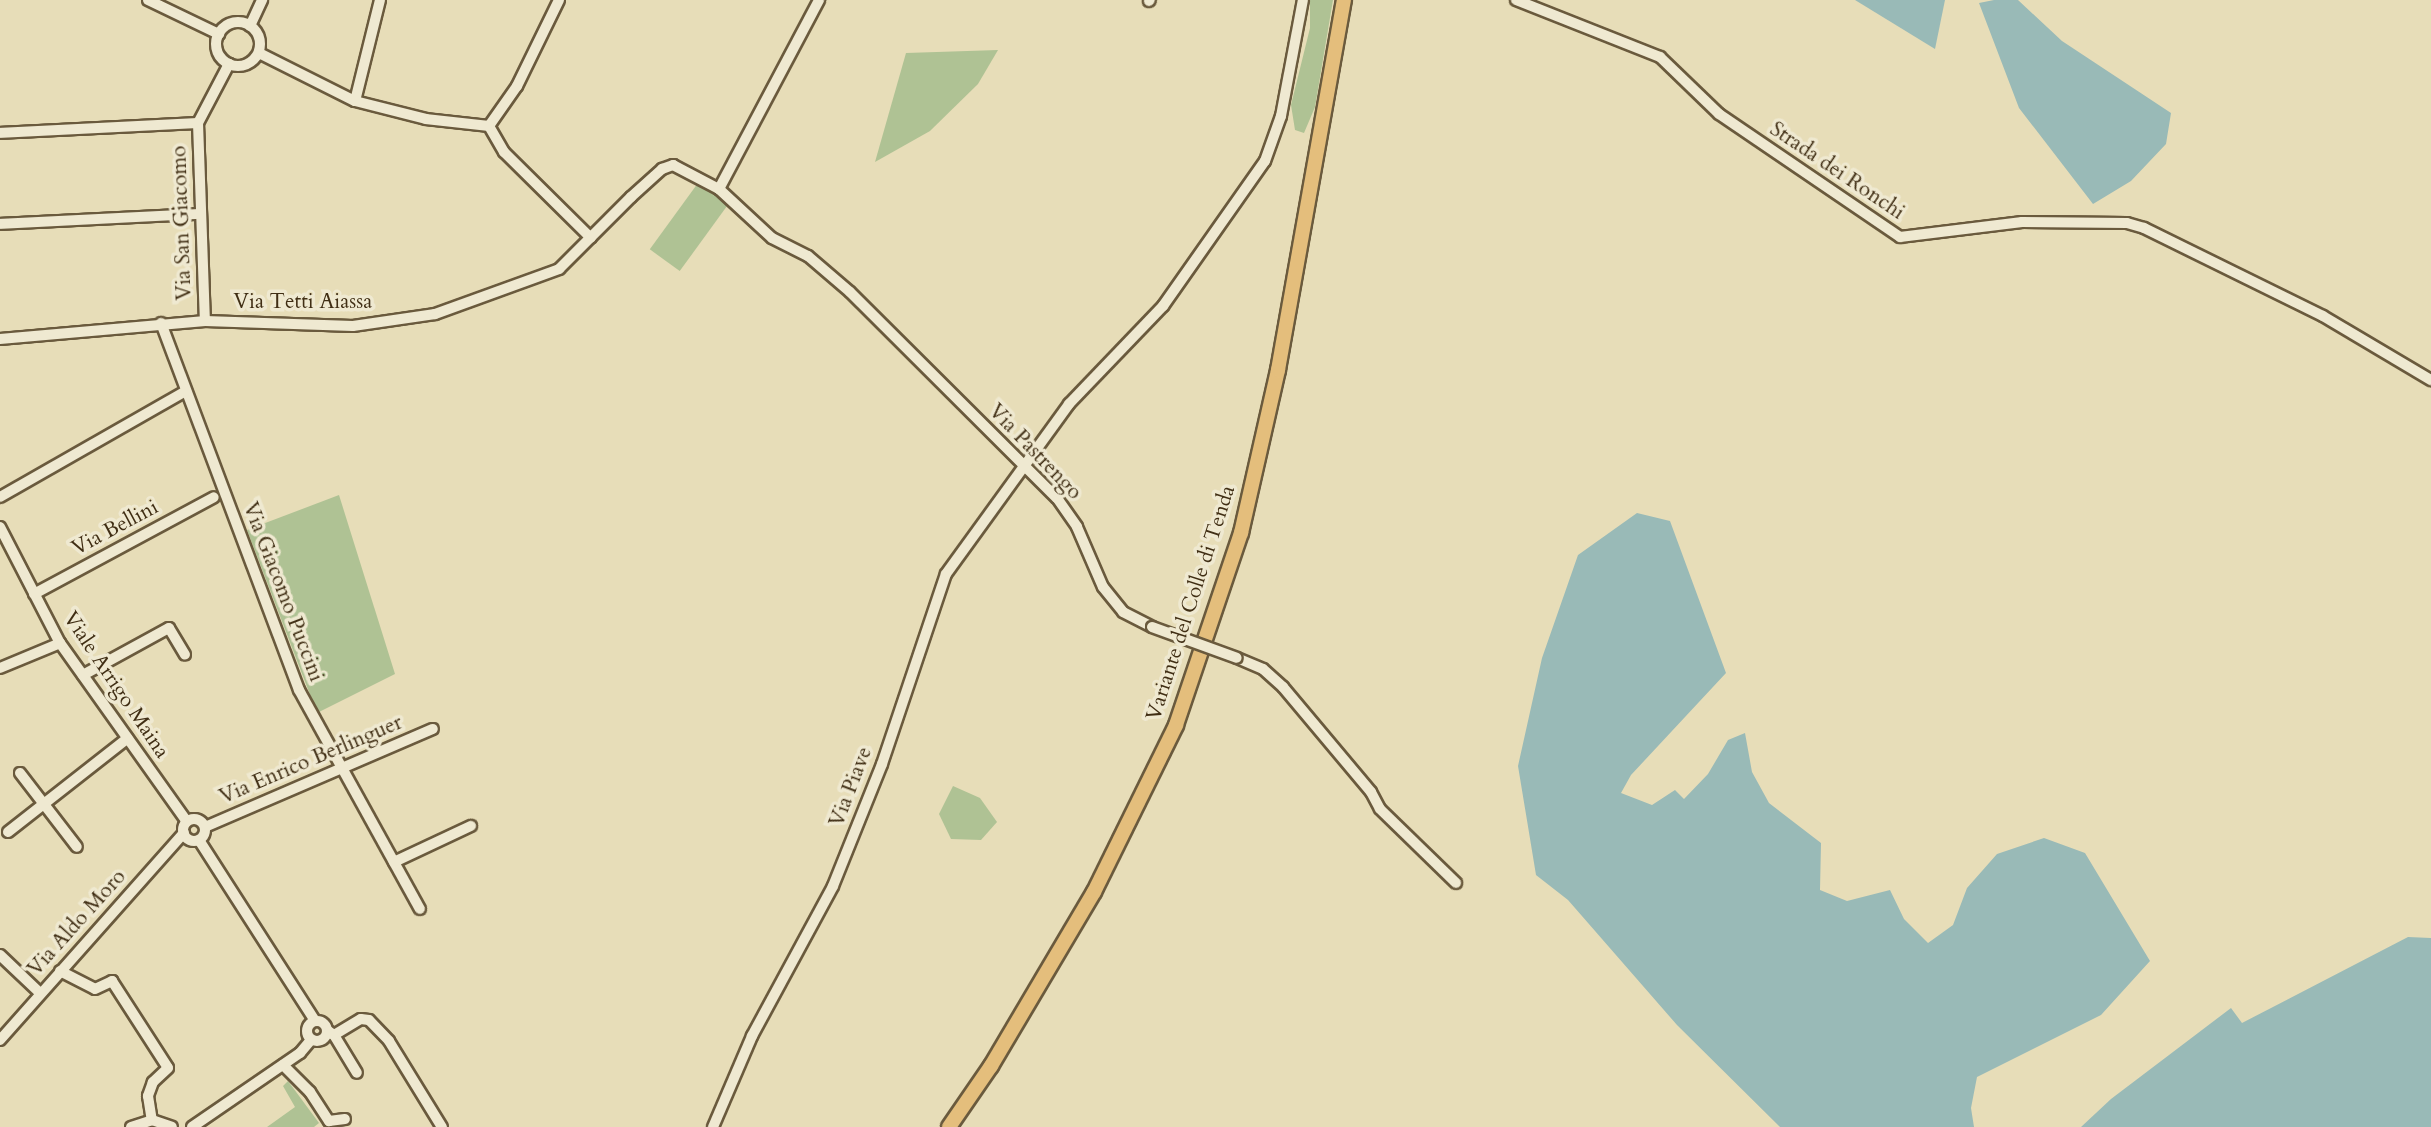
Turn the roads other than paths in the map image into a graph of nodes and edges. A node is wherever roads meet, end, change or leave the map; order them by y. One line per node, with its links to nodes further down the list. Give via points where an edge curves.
1 (148, 0): 10 (street)
2 (262, 0): 9 (street)
3 (380, 0): 13 (street)
4 (559, 0): 15 (street, via 517,86)
5 (819, 0): 17 (street)
6 (1303, 0): 26 (street, Via Piave, via 1281,116 1265,161 1163,306 1069,404)
7 (1344, 0): 68 (main road, Variante del Colle di Tenda, via 1278,370 1241,533 1176,725 1094,892)
8 (1516, 0): 24 (street, Strada dei Ronchi, via 1660,57 1719,114 1900,237 2022,222 2127,223 2323,316)
9 (250, 26): 10 (street, via 236,22); 11 (street, via 259,38)
10 (219, 34): 12 (street, via 219,55)
11 (258, 53): 12 (street, via 243,66); 13 (street)
12 (229, 64): 14 (street)
13 (355, 100): 15 (street, via 426,119)
14 (198, 123): 16 (street); 18 (street, Via San Giacomo)
15 (489, 126): 20 (street, via 504,152)
16 (0, 133)
17 (719, 190): 20 (street, Via Tetti Aiassa, via 682,168 667,166); 26 (street, Via Pastrengo, via 772,238 832,276)
18 (200, 214): 19 (street); 21 (street, Via San Giacomo)
19 (0, 224)
20 (591, 238): 21 (street, Via Tetti Aiassa, via 559,269 435,314 353,326)
21 (205, 321): 22 (street, Via Tetti Aiassa)
22 (160, 323): 23 (street, Via Tetti Aiassa); 25 (street, Via Giacomo Puccini)
23 (0, 339)
24 (2431, 380)
25 (186, 391): 27 (street); 39 (street, Via Giacomo Puccini, via 299,690)
26 (1026, 465): 50 (street, Via Pastrengo, bridge, via 1069,514 1103,587 1123,612 1263,669 1371,792 1380,810); 67 (street, Via Piave, via 946,574 882,764 833,886 752,1036)
27 (0, 496)
28 (214, 497): 32 (street, Via Bellini)
29 (0, 527): 30 (street, Viale Arrigo Maina)
30 (12, 550): 31 (street); 32 (street, Viale Arrigo Maina)
31 (0, 554)
32 (34, 594): 33 (street, Viale Arrigo Maina)
33 (60, 643): 35 (street); 36 (street, Viale Arrigo Maina)
34 (185, 655): 36 (street, via 169,628)
35 (0, 668)
36 (82, 675): 38 (street, Viale Arrigo Maina)
37 (433, 729): 39 (street, Via Enrico Berlinguer)
38 (128, 738): 41 (street); 42 (street, Viale Arrigo Maina)
39 (343, 771): 44 (street, Via Enrico Berlinguer); 49 (street, Via Giacomo Puccini)
40 (20, 772): 41 (street)
41 (44, 804): 45 (street); 48 (street)
42 (187, 822): 44 (street, via 197,820); 46 (street)
43 (471, 826): 49 (street)
44 (205, 827): 47 (street)
45 (8, 832)
46 (184, 833): 47 (street, via 192,841); 53 (street, Via Aldo Moro)
47 (199, 840): 55 (street)
48 (77, 847)
49 (394, 862): 51 (street, Via Giacomo Puccini)
50 (1456, 883)
51 (420, 909)
52 (0, 955): 54 (street)
53 (60, 971): 54 (street, Via Aldo Moro); 62 (street, via 95,989 112,981 169,1068 153,1082 148,1096)
54 (40, 993): 57 (street, Via Aldo Moro)
55 (315, 1021): 56 (street); 58 (street, via 309,1025)
56 (331, 1033): 58 (street); 60 (street); 66 (street, via 361,1019 369,1020 388,1041)
57 (0, 1040)
58 (311, 1040): 59 (street)
59 (283, 1065): 61 (street, via 310,1092 329,1121); 65 (street)
60 (357, 1073)
61 (345, 1119)
62 (152, 1120): 63 (street); 64 (street)
63 (131, 1127)
64 (172, 1127)
65 (192, 1127)
66 (442, 1127)
67 (713, 1127)
68 (948, 1127)

